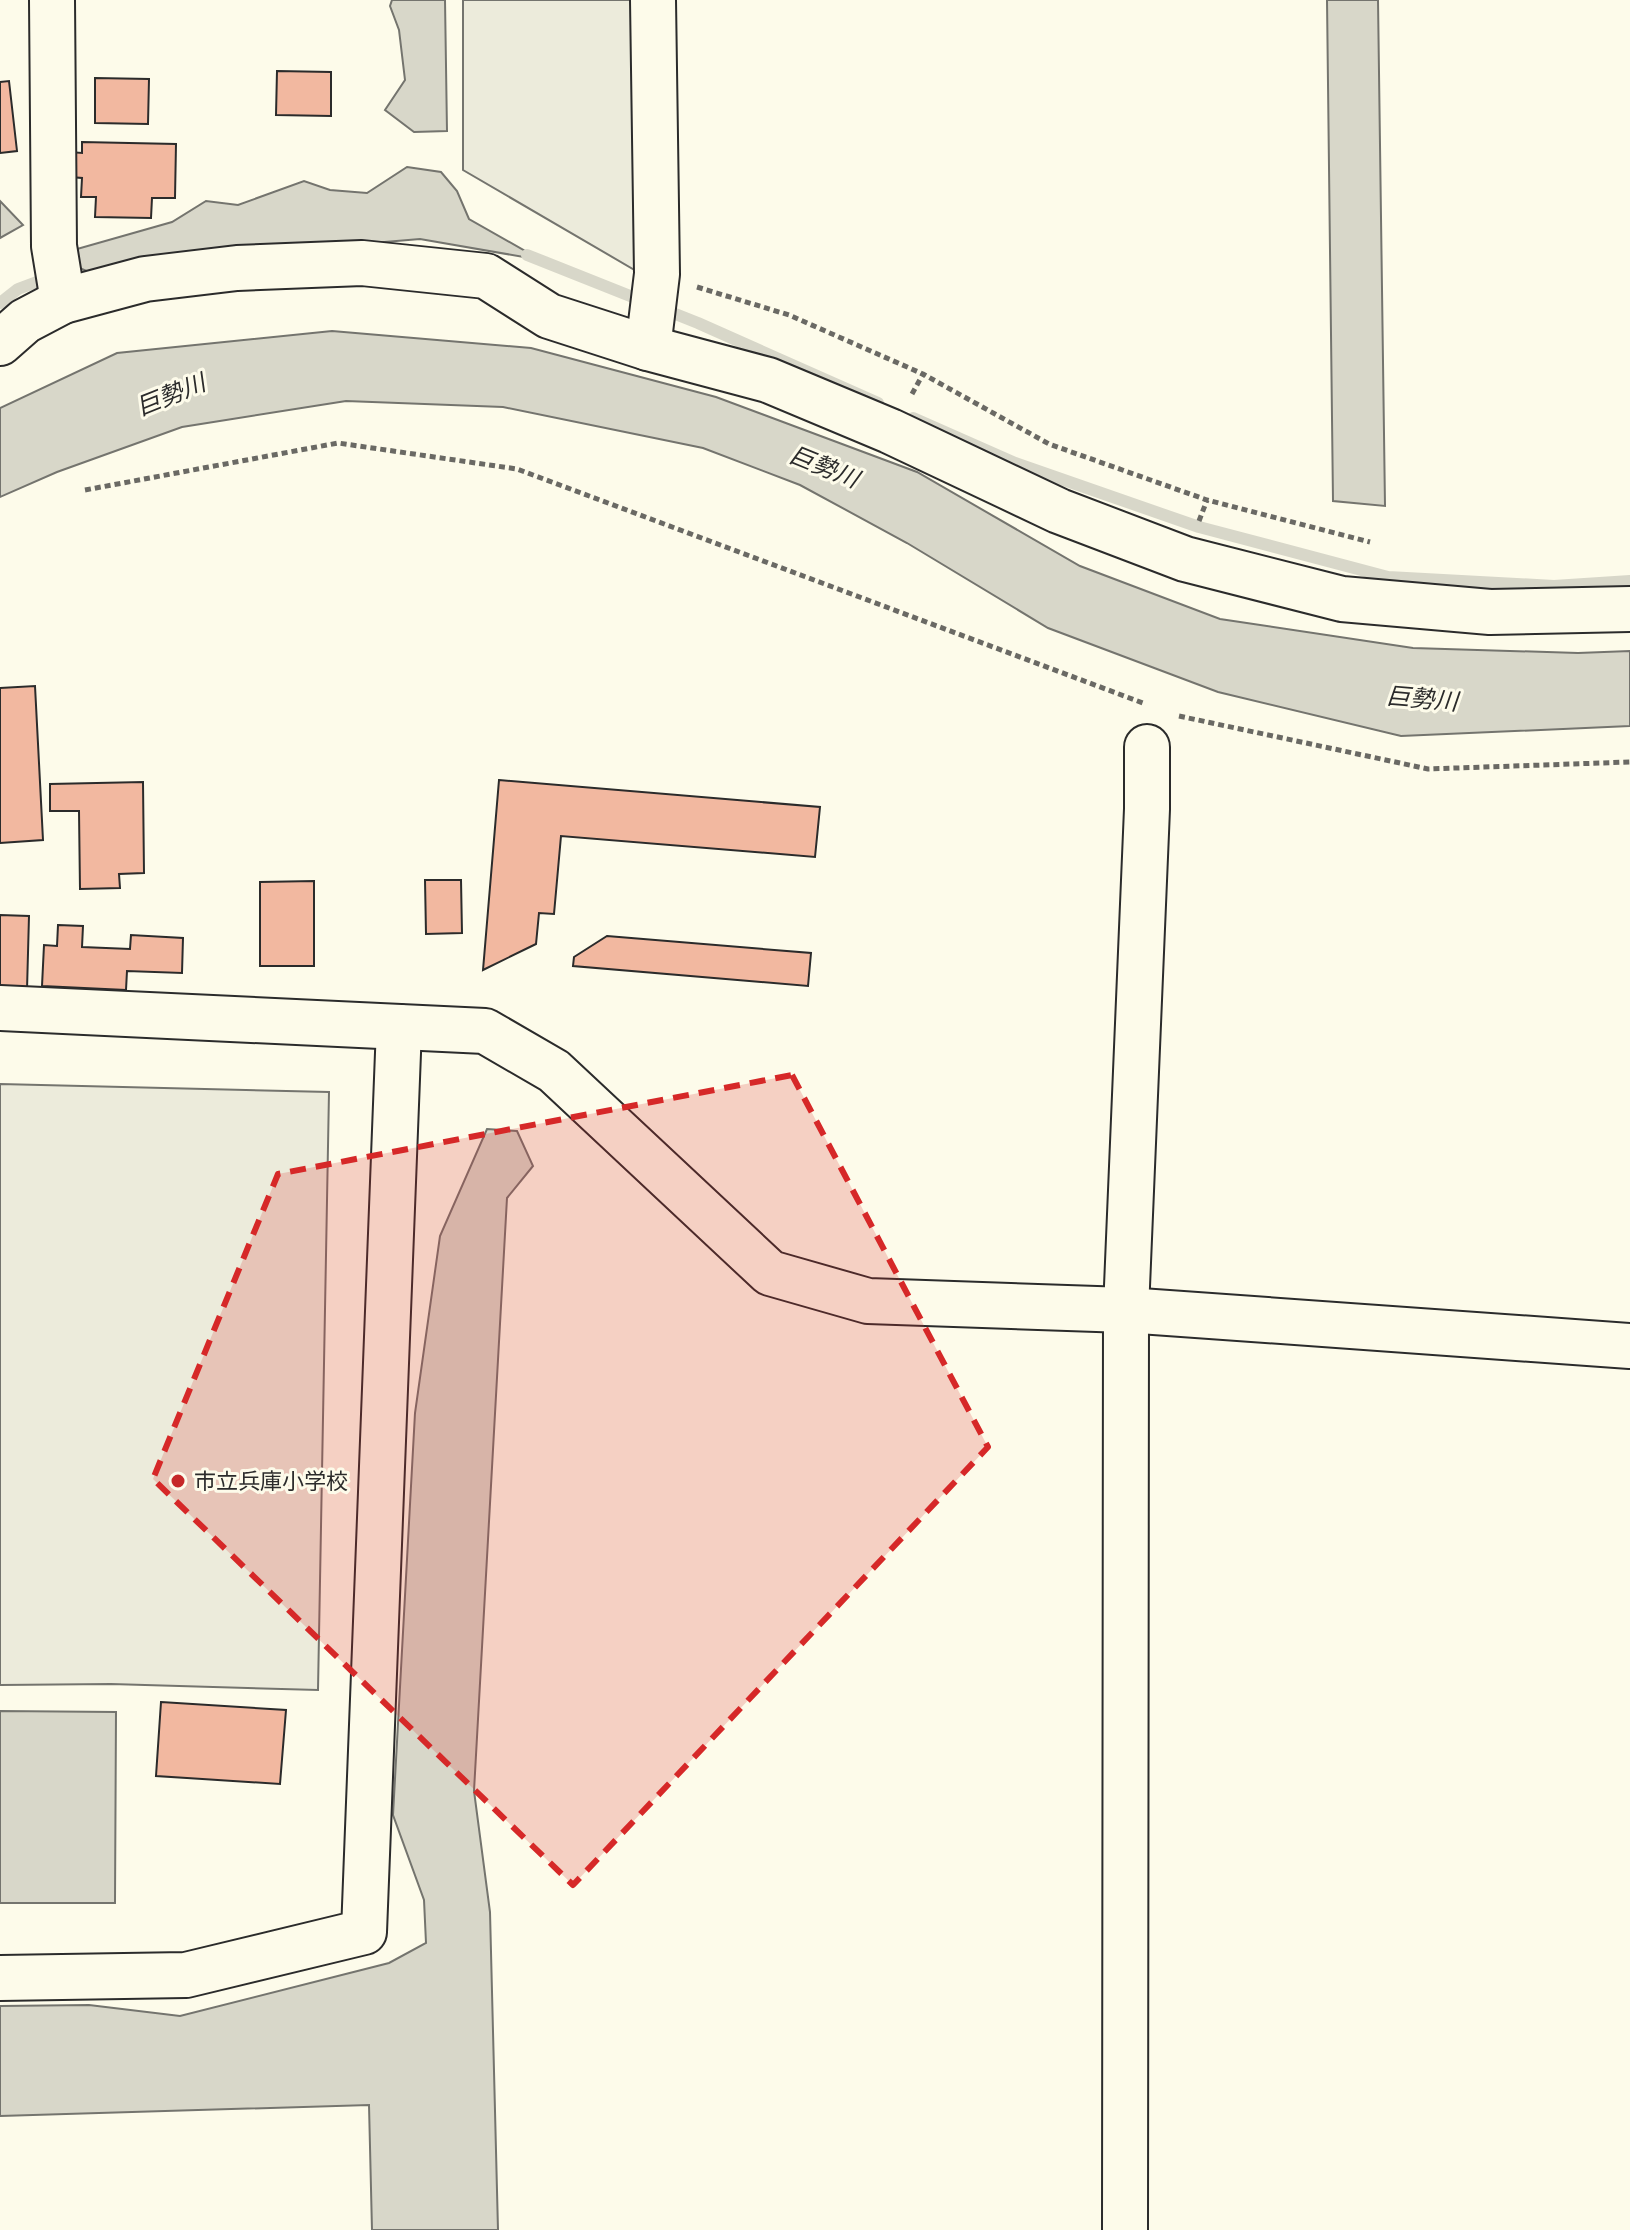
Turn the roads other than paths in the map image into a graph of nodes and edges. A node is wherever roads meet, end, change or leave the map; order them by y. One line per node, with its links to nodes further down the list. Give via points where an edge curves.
1 (52, 0): 3 (street, via 54,246)
2 (653, 0): 5 (street, via 657,274)
3 (63, 301): 4 (street, via 25,321); 5 (street, via 145,279 237,268 362,263 486,276 549,316)
4 (0, 343)
5 (648, 348): 6 (street, via 768,380 1059,511 1185,559 1342,599 1490,612)
6 (1630, 609)
7 (1159, 723): 10 (street, via 1147,809)
8 (0, 1008): 9 (street)
9 (399, 1027): 10 (street, via 485,1031 554,1071 770,1273 868,1301); 12 (street, via 364,1932 186,1975)
10 (1126, 1310): 11 (street); 13 (street)
11 (1630, 1346)
12 (0, 1978)
13 (1125, 2230)

